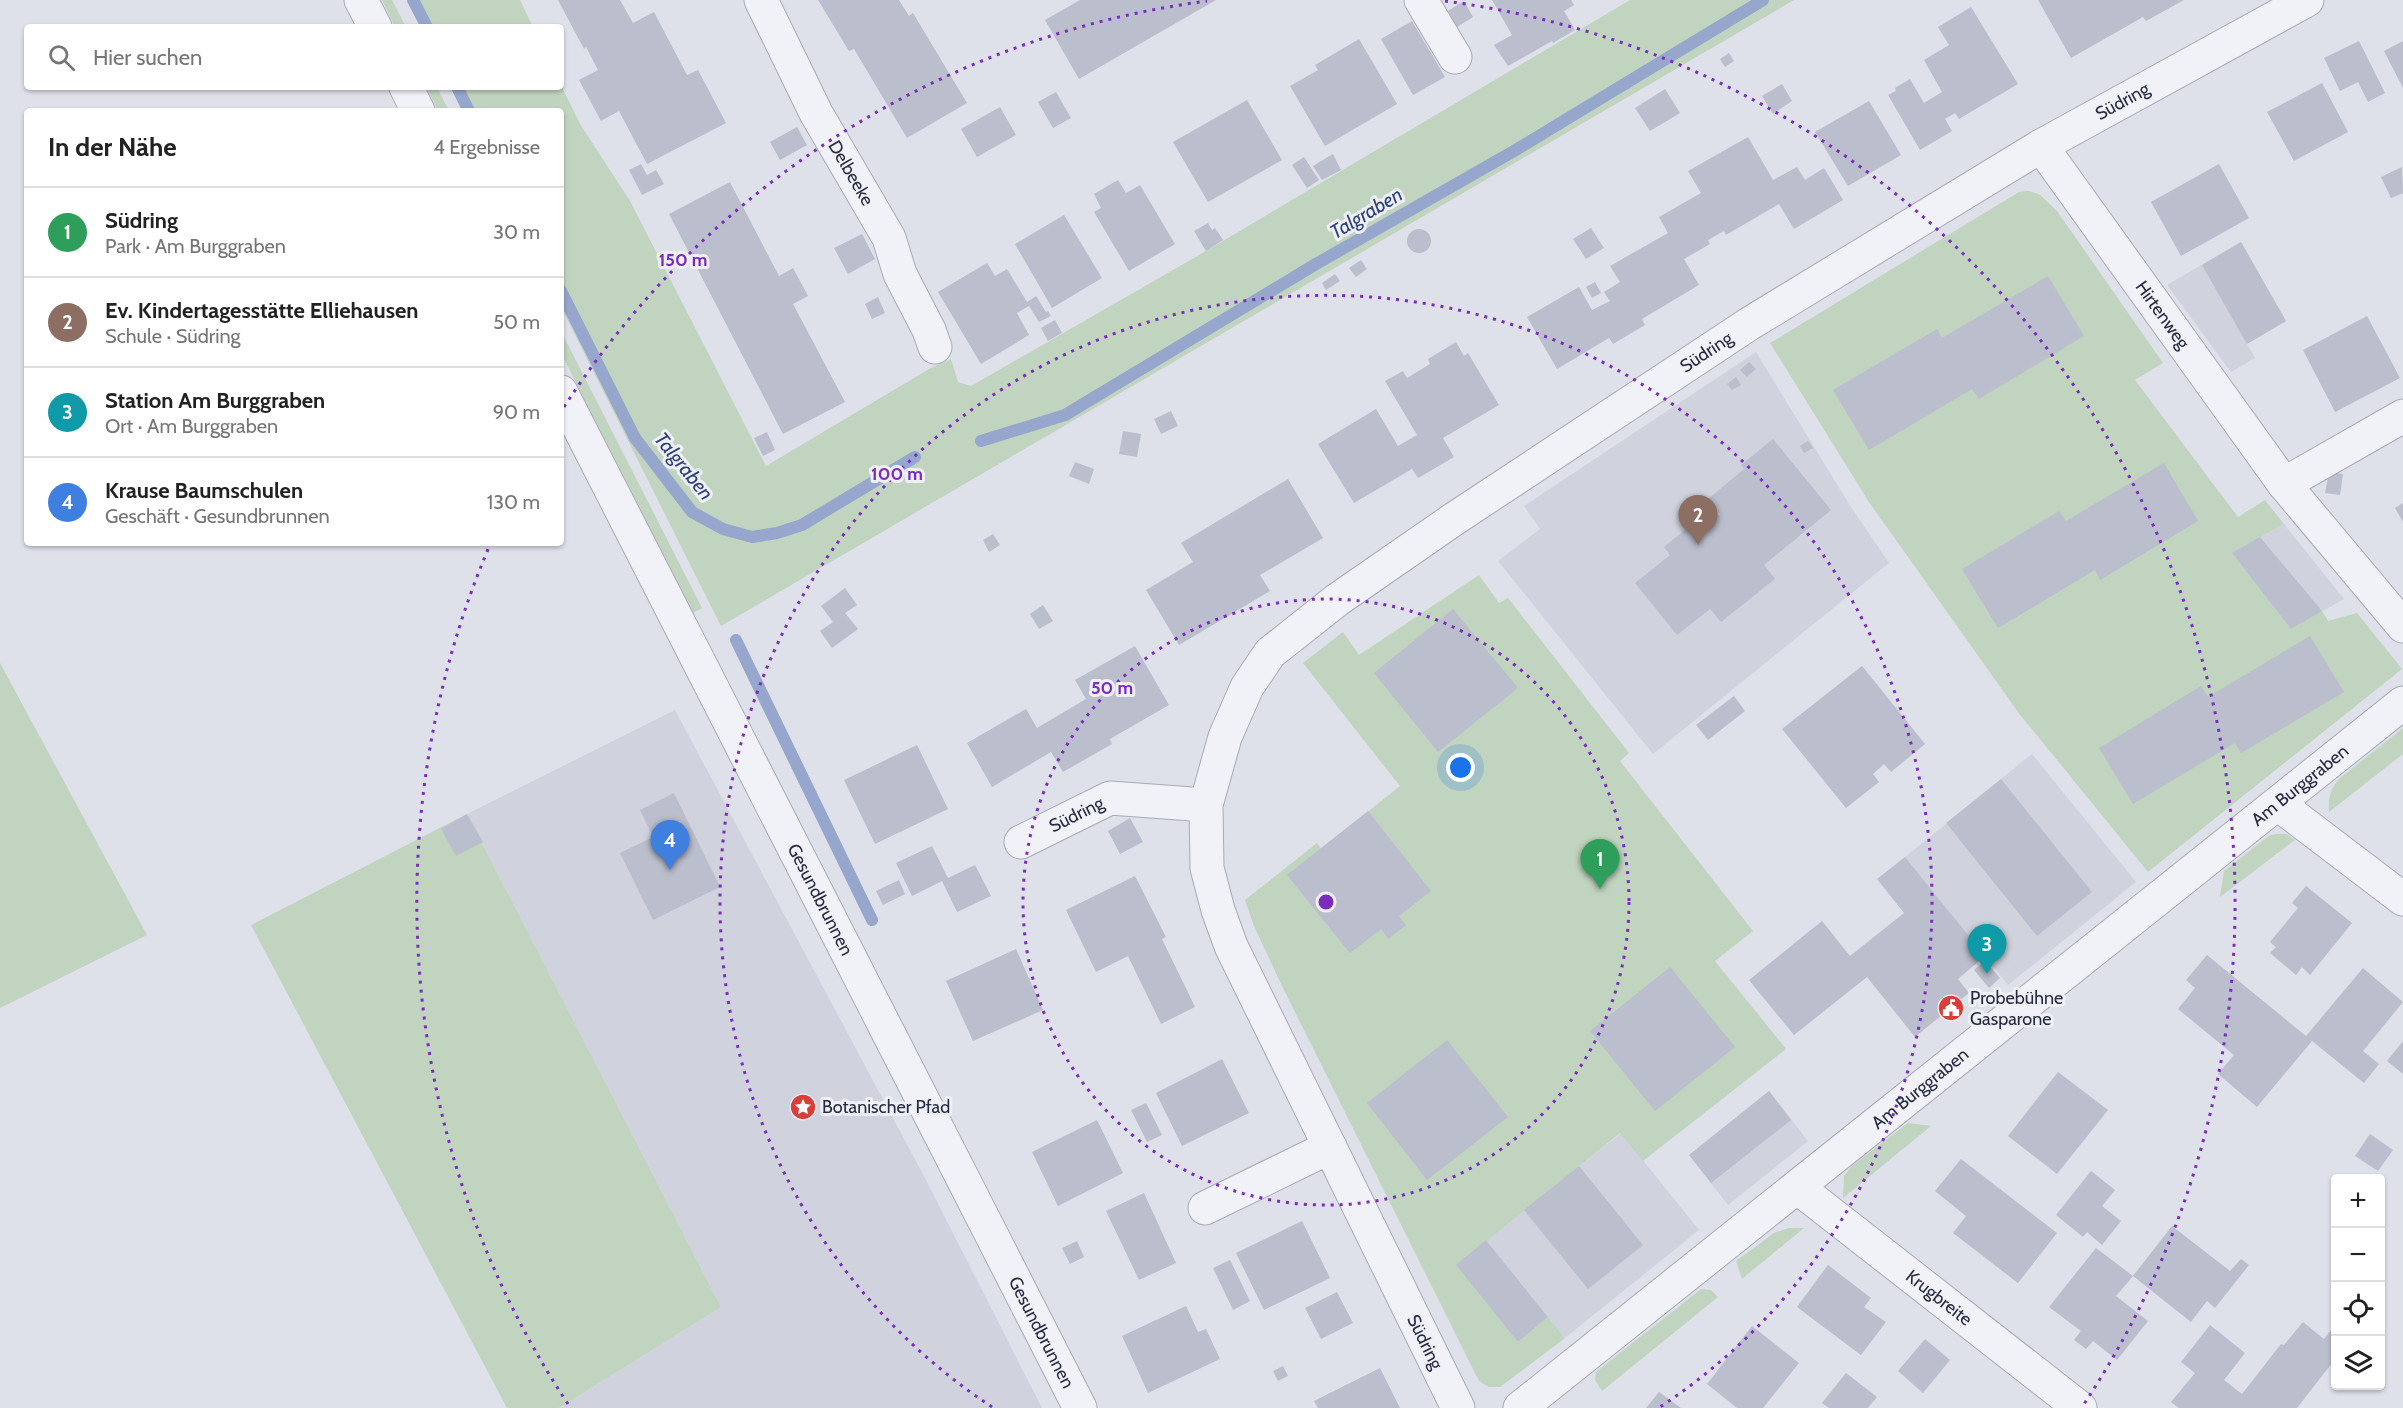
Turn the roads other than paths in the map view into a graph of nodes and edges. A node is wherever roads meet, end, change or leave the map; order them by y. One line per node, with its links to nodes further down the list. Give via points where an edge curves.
1 (362, 0): 5 (street)
2 (761, 0): 10 (street, Delbeeke, via 816,113 889,238 900,274)
3 (1421, 0): 6 (street)
4 (2307, 0): 9 (street, Südring)
5 (374, 24)
6 (1455, 57)
7 (408, 90): 8 (street)
8 (416, 108)
9 (2041, 146): 13 (street, Hirtenweg); 17 (street, Südring, via 1749,324 1336,600 1270,653 1247,687 1225,737)
10 (935, 348)
11 (564, 398): 23 (street, Gesundbrunnen)
12 (2403, 416): 13 (street)
13 (2284, 484): 14 (street, Hirtenweg)
14 (2403, 626)
15 (2403, 703): 16 (street, Am Burggraben)
16 (2278, 804): 19 (street); 21 (street, Am Burggraben)
17 (1206, 805): 18 (street, Südring, via 1110,798); 20 (street, Südring, via 1207,868 1218,910)
18 (1021, 842)
19 (2403, 899)
20 (1330, 1147): 22 (street); 24 (street, Südring)
21 (1797, 1188): 25 (street, Am Burggraben); 26 (street, Krugbreite)
22 (1205, 1208)
23 (1080, 1408)
24 (1458, 1408)
25 (1520, 1408)
26 (2080, 1408)

